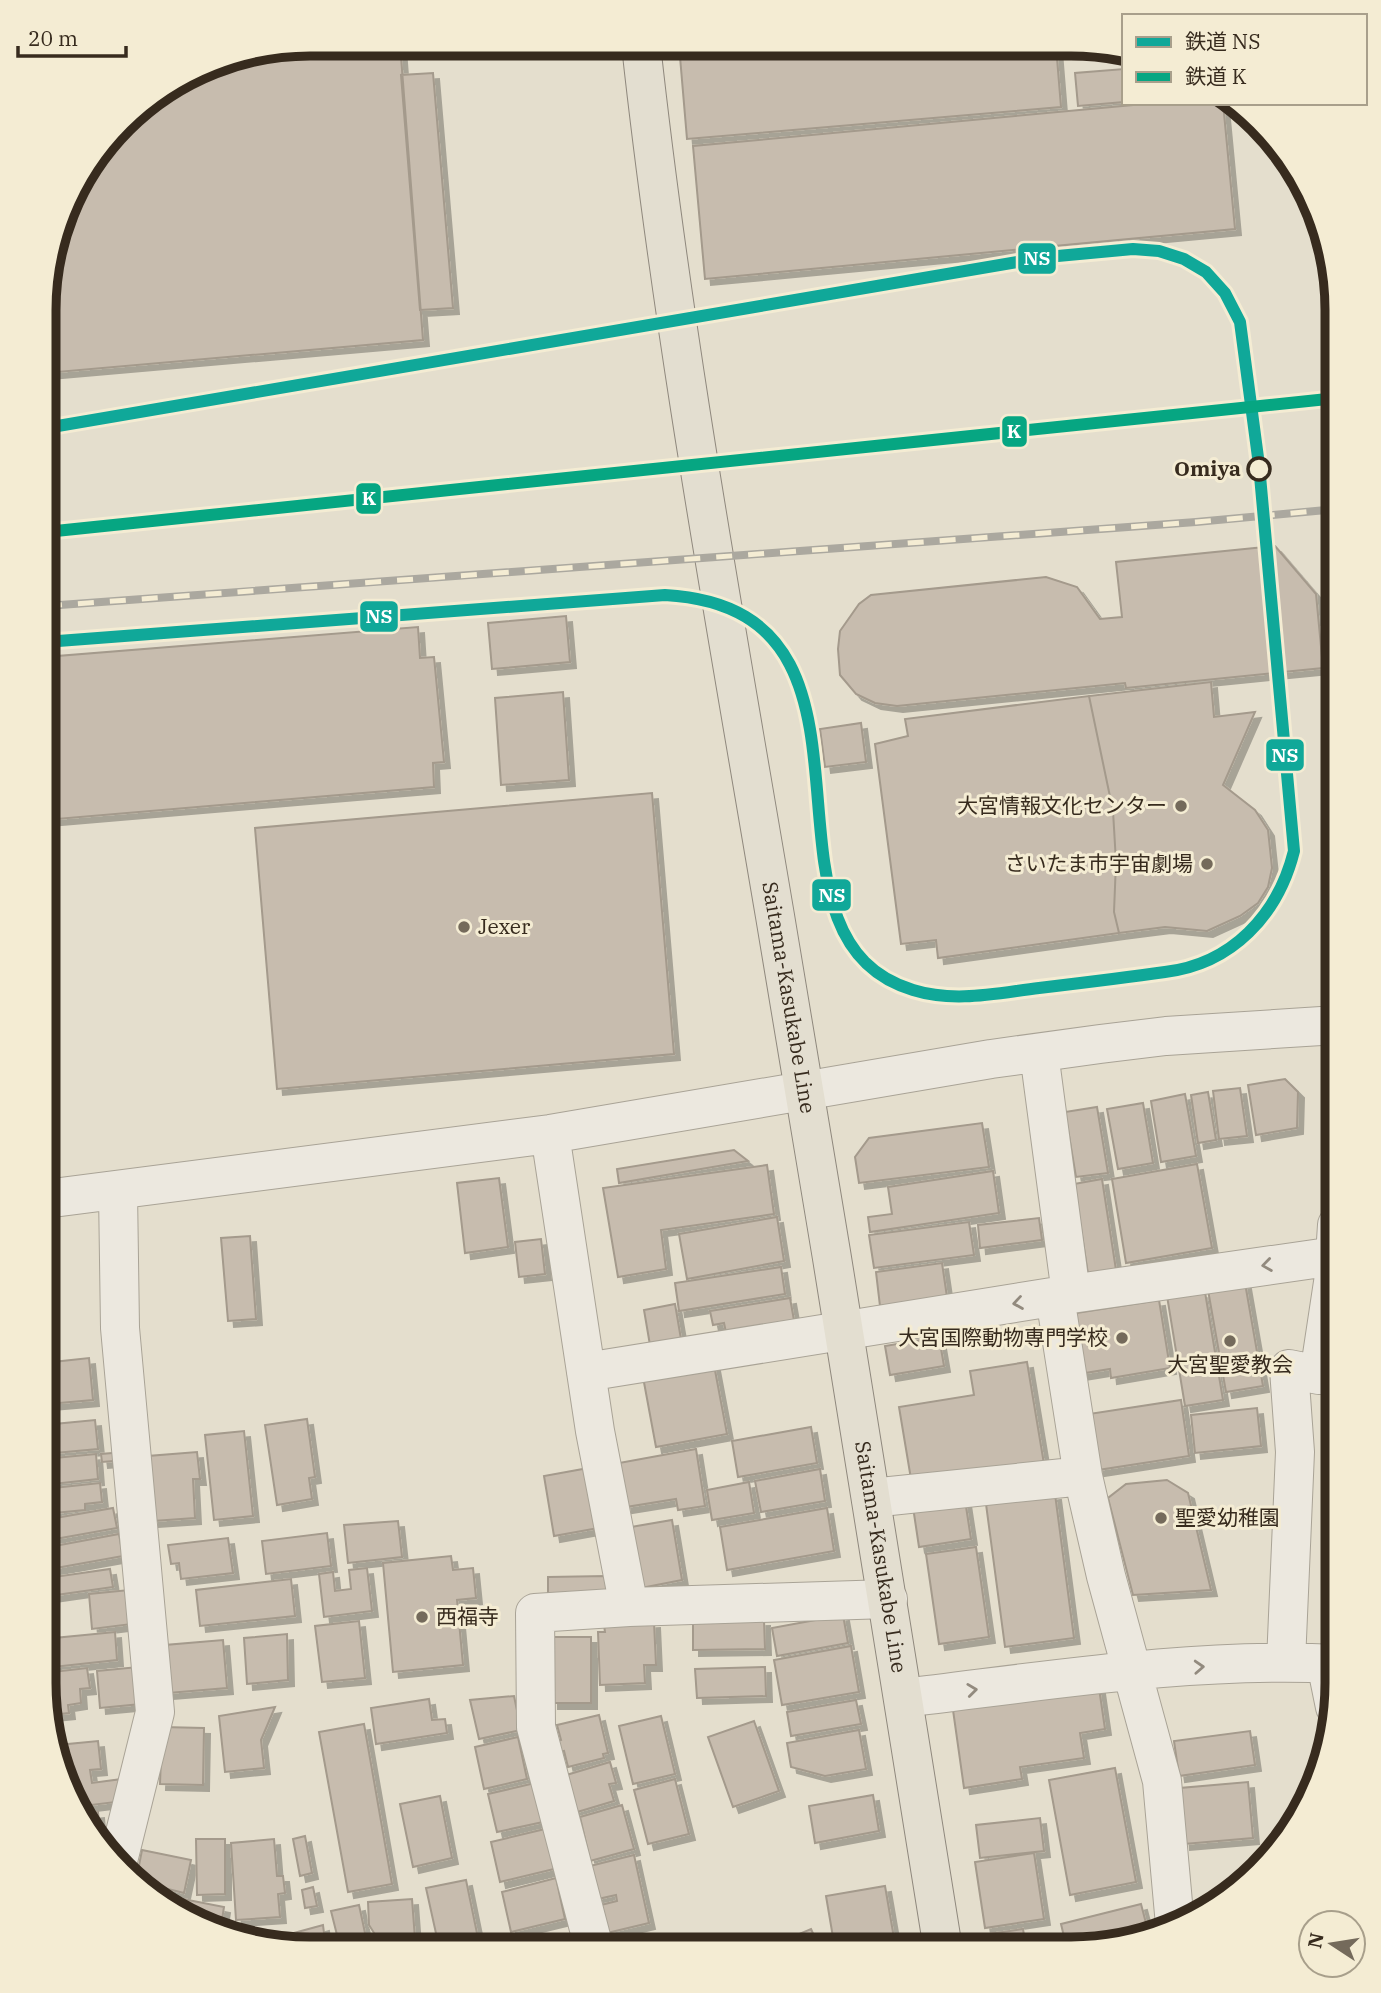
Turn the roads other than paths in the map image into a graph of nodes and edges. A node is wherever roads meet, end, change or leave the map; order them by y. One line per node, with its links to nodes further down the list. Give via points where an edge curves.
1 (642, 56): 4 (main road, Saitama-Kasukabe Line, via 657,193)
2 (1325, 1026): 3 (street, via 1166,1036)
3 (1039, 1053): 4 (street); 9 (street)
4 (804, 1090): 5 (street); 10 (main road, Saitama-Kasukabe Line)
5 (550, 1134): 6 (street); 11 (street)
6 (118, 1191): 7 (street); 21 (street, via 120,1328 155,1712)
7 (56, 1198)
8 (1325, 1248): 9 (street, one-way to 9)
9 (1063, 1295): 10 (street, one-way to 10); 13 (street)
10 (845, 1330): 11 (street); 14 (main road, Saitama-Kasukabe Line)
11 (586, 1372): 16 (street)
12 (1325, 1376): 17 (street, via 1289,1369 1295,1452)
13 (1083, 1476): 14 (street); 19 (street)
14 (872, 1498): 15 (main road, Saitama-Kasukabe Line)
15 (888, 1599): 16 (street); 20 (main road, Saitama-Kasukabe Line)
16 (629, 1607): 23 (street, via 535,1613 536,1727)
17 (1286, 1662): 18 (street); 19 (street, one-way to 17)
18 (1325, 1663)
19 (1131, 1670): 20 (street, one-way to 19); 22 (street, via 1162,1781)
20 (904, 1698): 24 (main road, Saitama-Kasukabe Line)
21 (120, 1852)
22 (1174, 1915)
23 (591, 1937)
24 (941, 1937)

